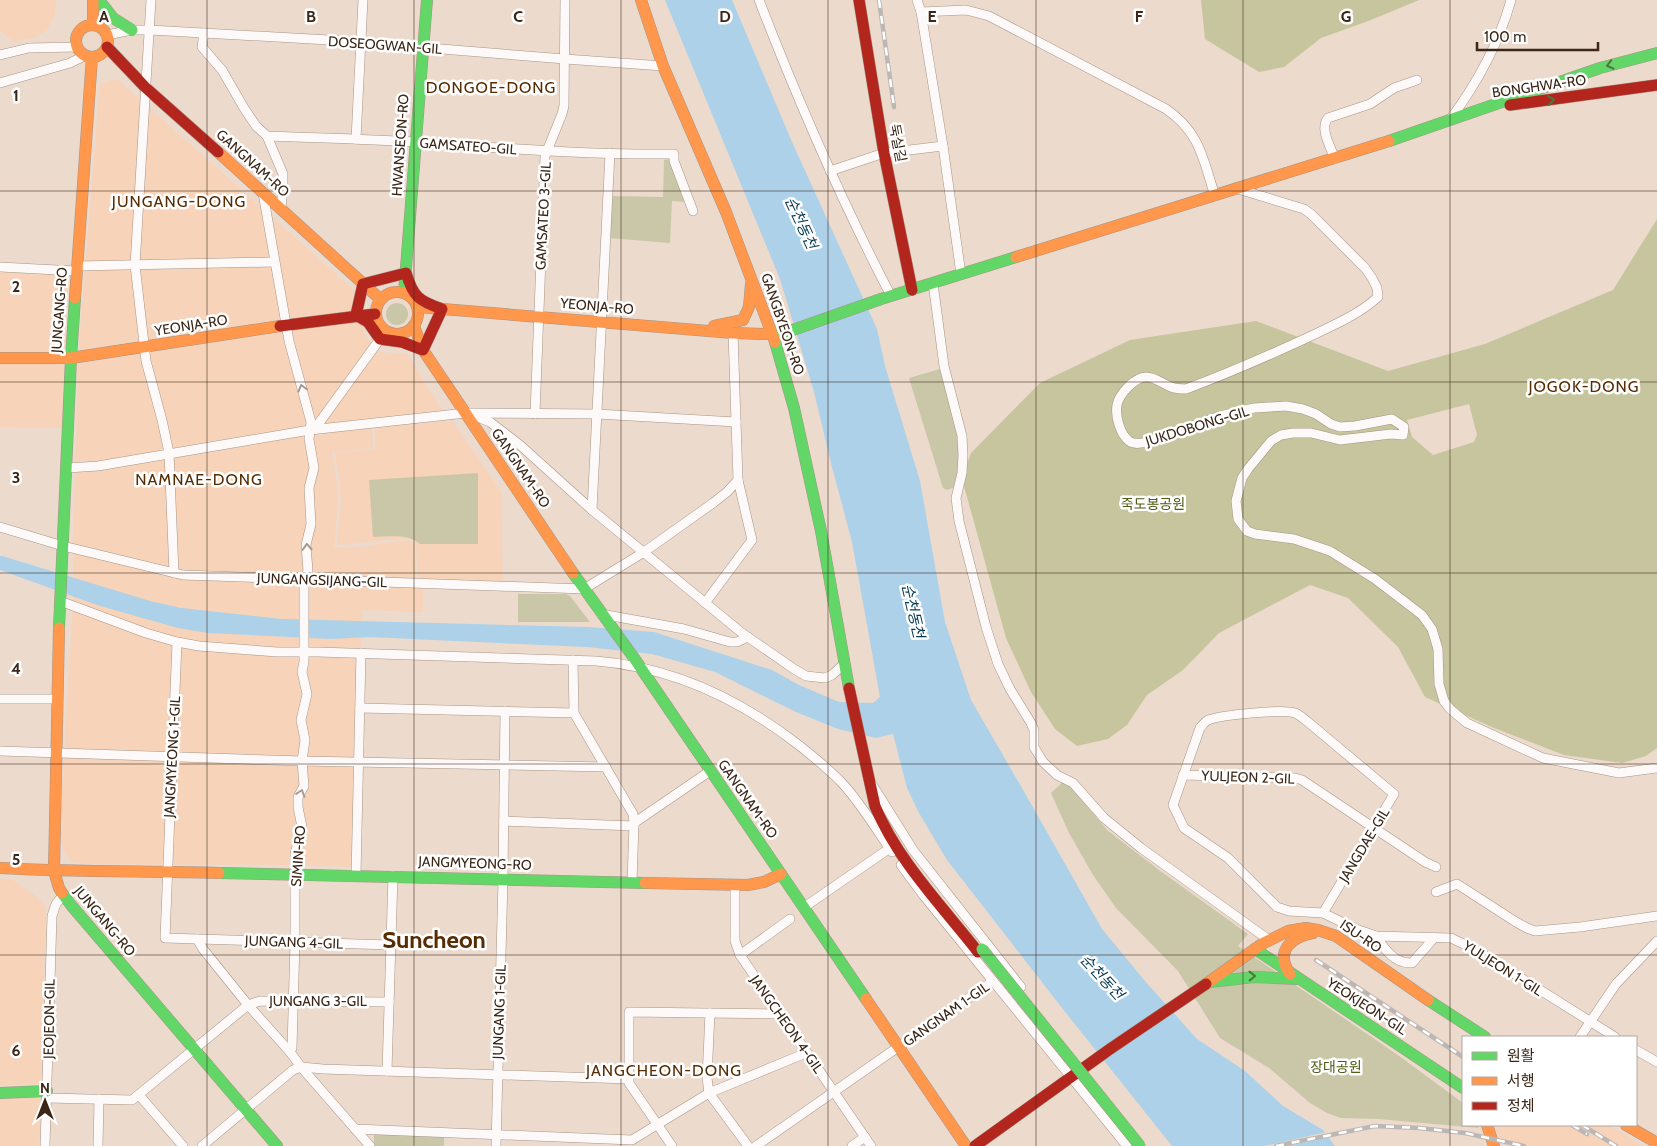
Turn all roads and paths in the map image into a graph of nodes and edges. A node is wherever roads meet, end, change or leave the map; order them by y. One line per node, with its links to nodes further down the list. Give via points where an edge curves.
1 (93, 0): 13 (main road)
2 (98, 0): 14 (main road, via 113,19)
3 (151, 0): 15 (street)
4 (363, 0): 18 (street)
5 (427, 0): 21 (main road, HWANSEON-RO)
6 (565, 0): 25 (street, GAMSATEO 3-GIL)
7 (642, 0): 26 (main road, GANGBYEON-RO)
8 (759, 0): 41 (street)
9 (859, 0): 39 (main road, 둑실길)
10 (916, 0): 12 (street)
11 (1511, 0): 32 (street, via 1483,67)
12 (922, 12): 36 (street); 44 (street, via 966,10 989,16 1166,109 1194,136)
13 (92, 25): 17 (main road); 19 (main road, via 81,30 76,41)
14 (132, 30): 15 (street, DOSEOGWAN-GIL); 17 (street, DOSEOGWAN-GIL)
15 (150, 30): 16 (street, DOSEOGWAN-GIL); 30 (street)
16 (204, 33): 18 (street, DOSEOGWAN-GIL); 33 (street, via 202,47 222,70 256,126)
17 (107, 35): 20 (main road)
18 (360, 43): 21 (street, DOSEOGWAN-GIL); 34 (street)
19 (78, 47): 23 (street, via 29,48); 24 (main road)
20 (107, 47): 24 (main road, via 98,56); 30 (main road, GANGNAM-RO)
21 (423, 47): 25 (street, DOSEOGWAN-GIL); 35 (main road, HWANSEON-RO)
22 (1657, 53): 31 (main road, BONGHWA-RO, one-way to 31, via 1600,68)
23 (0, 55)
24 (89, 56): 28 (street); 50 (main road, JUNGANG-RO)
25 (565, 59): 26 (street, DOSEOGWAN-GIL); 37 (street, GAMSATEO 3-GIL, via 562,114)
26 (664, 66): 52 (main road, GANGBYEON-RO)
27 (1417, 80): 40 (street, via 1394,88 1370,104 1328,118 1324,125)
28 (0, 83)
29 (1657, 85): 31 (main road, BONGHWA-RO, one-way to 29)
30 (146, 88): 43 (main road, GANGNAM-RO); 48 (street)
31 (1485, 109): 32 (main road)
32 (1449, 121): 40 (main road)
33 (267, 136): 34 (street, GAMSATEO-GIL); 45 (street, via 283,174)
34 (356, 139): 35 (street, GAMSATEO-GIL)
35 (416, 142): 37 (street, GAMSATEO-GIL); 51 (main road, HWANSEON-RO)
36 (944, 146): 39 (street); 53 (street)
37 (547, 151): 38 (street, GAMSATEO-GIL); 64 (street, GAMSATEO 3-GIL)
38 (610, 154): 46 (street, GAMSATEO-GIL, via 674,154); 65 (street)
39 (884, 154): 41 (street); 56 (main road, 둑실길)
40 (1334, 159): 42 (main road)
41 (830, 171): 58 (street)
42 (1238, 189): 44 (main road); 113 (street, JUKDOBONG-GIL, via 1311,214 1365,268 1377,288 1378,297 1340,322 1186,389 1173,388 1146,377 1135,380 1117,404 1117,420 1129,441 1148,442 1220,416 1254,408 1286,406 1303,409 1340,427 1384,419 1398,422 1404,427 1403,435 1340,440 1311,433 1293,433 1271,441 1240,484 1236,514 1242,525 1255,534 1294,539 1330,551 1375,579 1422,615 1432,629 1438,650 1439,684 1444,701 1467,723 1543,758 1619,773)
43 (263, 192): 45 (main road, GANGNAM-RO); 47 (street, SIMIN-RO)
44 (1215, 196): 53 (main road)
45 (281, 208): 55 (main road, GANGNAM-RO)
46 (693, 212)
47 (274, 262): 48 (street); 66 (street, SIMIN-RO)
48 (135, 265): 50 (street); 72 (street)
49 (0, 267): 50 (street)
50 (76, 268): 75 (main road, JUNGANG-RO)
51 (406, 273): 55 (main road); 57 (main road, HWANSEON-RO); 61 (main road, via 411,291)
52 (750, 274): 68 (main road, via 752,303 743,320); 70 (main road, GANGBYEON-RO)
53 (961, 274): 54 (main road)
54 (933, 283): 56 (main road); 143 (street, via 944,366 962,436 957,515 992,646 1010,689 1032,723 1034,747 1043,762 1073,783 1104,818)
55 (363, 284): 59 (main road, GANGNAM-RO); 63 (main road)
56 (912, 290): 58 (main road)
57 (404, 293): 59 (main road, via 391,292); 60 (main road)
58 (886, 297): 70 (main road)
59 (380, 299): 62 (main road)
60 (418, 307): 61 (main road, YEONJA-RO); 67 (main road)
61 (442, 309): 64 (main road, YEONJA-RO); 73 (main road)
62 (376, 314): 63 (main road, YEONJA-RO); 71 (main road)
63 (356, 315): 66 (main road, YEONJA-RO); 71 (main road)
64 (538, 316): 65 (main road, YEONJA-RO); 77 (street, GAMSATEO 3-GIL)
65 (601, 321): 68 (main road, YEONJA-RO); 78 (street)
66 (286, 325): 72 (main road, YEONJA-RO); 80 (street, SIMIN-RO, one-way to 66, via 311,422)
67 (414, 326): 71 (main road, via 404,333); 73 (main road, GANGNAM-RO)
68 (694, 329): 69 (main road, YEONJA-RO)
69 (733, 333): 70 (main road, YEONJA-RO); 79 (street)
70 (773, 334): 100 (main road, GANGBYEON-RO, via 794,408 821,530)
71 (384, 335): 73 (main road); 80 (street)
72 (144, 348): 75 (main road, YEONJA-RO); 81 (street)
73 (423, 350): 76 (main road, GANGNAM-RO)
74 (0, 358): 75 (main road, YEONJA-RO)
75 (71, 358): 82 (main road, JUNGANG-RO)
76 (466, 413): 77 (street); 80 (street); 84 (street, via 490,422 520,445); 90 (main road, GANGNAM-RO)
77 (535, 414): 78 (street)
78 (597, 414): 79 (street); 84 (street)
79 (736, 422): 83 (street)
80 (310, 430): 81 (street); 89 (street, SIMIN-RO, one-way to 80, via 308,570 306,545 311,524 310,488 314,468)
81 (169, 454): 82 (street); 88 (street)
82 (67, 468): 86 (main road, JUNGANG-RO)
83 (738, 480): 87 (street, via 713,503); 92 (street, via 752,540)
84 (592, 510): 87 (street)
85 (0, 527): 86 (street, JUNGANGSIJANG-GIL)
86 (63, 546): 88 (street, JUNGANGSIJANG-GIL); 91 (main road, JUNGANG-RO)
87 (644, 552): 90 (street); 92 (street)
88 (174, 573): 89 (street, JUNGANGSIJANG-GIL)
89 (304, 579): 90 (street, JUNGANGSIJANG-GIL); 96 (street, SIMIN-RO)
90 (584, 588): 93 (main road, GANGNAM-RO)
91 (60, 601): 95 (street); 102 (main road, JUNGANG-RO)
92 (705, 603): 94 (street)
93 (601, 614): 94 (street, via 684,629 730,642); 99 (main road, GANGNAM-RO)
94 (748, 637): 100 (street, via 806,676 825,678)
95 (177, 642): 96 (street, via 199,646); 108 (street, JANGMYEONG 1-GIL)
96 (304, 649): 97 (street); 109 (street, SIMIN-RO, via 302,672 307,694 301,720 305,740)
97 (361, 653): 98 (street); 103 (street)
98 (573, 660): 99 (street); 105 (street)
99 (637, 662): 114 (main road, GANGNAM-RO); 120 (street, via 709,690 751,711 789,737 844,785)
100 (845, 668): 116 (main road, GANGBYEON-RO)
101 (0, 699): 102 (street)
102 (58, 699): 107 (main road, JUNGANG-RO)
103 (360, 708): 104 (street); 110 (street)
104 (505, 711): 105 (street); 111 (street, JUNGANG 1-GIL)
105 (574, 713): 112 (street)
106 (0, 751): 107 (street)
107 (56, 752): 108 (street); 124 (main road, JUNGANG-RO)
108 (173, 756): 109 (street); 125 (street, JANGMYEONG 1-GIL)
109 (302, 761): 110 (street); 127 (street, SIMIN-RO, one-way to 109, via 295,854 302,827 298,807 298,797 304,786)
110 (360, 762): 111 (street); 128 (street)
111 (504, 764): 112 (street); 117 (street, JUNGANG 1-GIL)
112 (606, 767): 118 (street, via 633,814)
113 (1657, 768)
114 (710, 771): 118 (street); 126 (main road, GANGNAM-RO)
115 (1183, 775): 119 (street, YULJEON 2-GIL, via 1295,778); 119 (street, JANGDAE-GIL, via 1200,728 1210,719 1294,713 1394,794); 136 (street, JANGDAE-GIL, via 1172,805 1184,828 1228,858 1277,907 1288,911)
116 (871, 783): 121 (main road, via 882,823); 147 (main road, via 883,812 906,851); 168 (street, via 913,850)
117 (504, 821): 118 (street); 130 (street, JUNGANG 1-GIL)
118 (634, 825): 131 (street)
119 (1374, 828): 122 (street, YULJEON 2-GIL); 136 (street, JANGDAE-GIL)
120 (890, 848): 121 (street); 135 (street); 151 (street, via 924,896)
121 (908, 865): 147 (main road)
122 (1436, 867)
123 (0, 868): 124 (main road, JANGMYEONG-RO)
124 (54, 871): 125 (main road, JANGMYEONG-RO); 134 (main road, JUNGANG-RO)
125 (166, 872): 127 (main road, JANGMYEONG-RO); 142 (street, JUNGANG 4-GIL, via 164,938)
126 (781, 874): 132 (main road, JANGMYEONG-RO, via 758,885); 135 (main road, GANGNAM-RO)
127 (295, 875): 128 (main road, JANGMYEONG-RO); 145 (street, SIMIN-RO)
128 (356, 876): 129 (main road, JANGMYEONG-RO)
129 (393, 876): 130 (main road, JANGMYEONG-RO); 146 (street)
130 (503, 879): 131 (main road, JANGMYEONG-RO); 171 (street, JUNGANG 1-GIL)
131 (632, 883): 132 (main road, JANGMYEONG-RO)
132 (735, 885): 149 (street, JANGCHEON 4-GIL, via 734,936)
133 (1436, 892): 137 (street, via 1457,884 1535,931)
134 (63, 895): 163 (main road, JUNGANG-RO); 178 (street, JEOJEON-GIL, via 52,916)
135 (803, 908): 162 (main road, GANGNAM-RO)
136 (1323, 913): 140 (street, YULJEON 1-GIL)
137 (1657, 916)
138 (790, 919): 149 (street)
139 (1336, 936): 143 (main road, ISU-RO, via 1304,928); 150 (main road, via 1305,934 1286,948 1284,963); 159 (main road, ISU-RO)
140 (1376, 936): 141 (street, YULJEON 1-GIL); 141 (street, via 1389,954 1405,963 1412,963)
141 (1434, 938): 158 (street, YULJEON 1-GIL, via 1463,942)
142 (197, 939): 145 (street, JUNGANG 4-GIL); 155 (street)
143 (1269, 940): 148 (main road, ISU-RO)
144 (1657, 941): 158 (street, via 1616,984)
145 (295, 942): 146 (street, JUNGANG 4-GIL); 153 (street, SIMIN-RO)
146 (391, 945): 154 (street)
147 (980, 950): 205 (main road, via 1021,1007); 206 (main road, bridge)
148 (1255, 950): 150 (main road, YEOKJEON-GIL); 152 (main road, ISU-RO)
149 (740, 955): 157 (street, JANGCHEON 4-GIL)
150 (1294, 976): 152 (main road, one-way to 150, via 1234,977); 174 (main road, YEOKJEON-GIL)
151 (993, 981): 162 (street, GANGNAM 1-GIL); 172 (street)
152 (1205, 983): 168 (main road, ISU-RO)
153 (293, 1000): 154 (street, JUNGANG 3-GIL); 155 (street, JUNGANG 3-GIL, via 260,1001); 165 (street, SIMIN-RO)
154 (389, 1002): 170 (street)
155 (248, 1005): 163 (street, JUNGANG 3-GIL); 165 (street, JUNGANG 3-GIL)
156 (710, 1013): 157 (street); 173 (street, via 629,1012); 177 (street)
157 (779, 1014): 166 (street, JANGCHEON 4-GIL)
158 (1590, 1022): 160 (street); 161 (street, YULJEON 1-GIL)
159 (1483, 1036)
160 (1581, 1036)
161 (1613, 1036)
162 (899, 1047): 175 (street); 202 (main road, GANGNAM-RO)
163 (194, 1049): 179 (street, JUNGANG 3-GIL); 181 (main road, JUNGANG-RO)
164 (1637, 1051): 167 (street)
165 (290, 1052): 169 (street)
166 (806, 1053): 175 (street, JANGCHEON 4-GIL); 177 (street)
167 (1657, 1062)
168 (1087, 1065): 172 (main road); 207 (street)
169 (301, 1067): 170 (street); 181 (street); 185 (street)
170 (387, 1071): 171 (street)
171 (498, 1075): 173 (street); 186 (street, JUNGANG 1-GIL)
172 (1071, 1076): 203 (main road); 204 (street)
173 (628, 1078): 182 (street)
174 (1462, 1087)
175 (835, 1092): 187 (street, JANGCHEON 4-GIL); 199 (street)
176 (0, 1093): 178 (main road)
177 (709, 1093): 182 (street); 198 (street)
178 (47, 1094): 180 (street); 190 (street, JEOJEON-GIL)
179 (139, 1095): 180 (street, via 132,1100); 192 (street)
180 (99, 1100): 191 (street)
181 (245, 1110): 193 (street); 194 (main road, JUNGANG-RO)
182 (657, 1126): 189 (street); 197 (street)
183 (1487, 1126): 208 (main road)
184 (1628, 1126): 188 (main road)
185 (354, 1129): 186 (street); 195 (street)
186 (496, 1136): 189 (street); 196 (street, JUNGANG 1-GIL)
187 (865, 1137): 200 (street); 201 (street, JANGCHEON 4-GIL)
188 (1656, 1142)
189 (632, 1143)
190 (45, 1146)
191 (98, 1146)
192 (183, 1146)
193 (202, 1146)
194 (276, 1146)
195 (370, 1146)
196 (496, 1146)
197 (672, 1146)
198 (748, 1146)
199 (756, 1146)
200 (852, 1146)
201 (871, 1146)
202 (966, 1146)
203 (975, 1146)
204 (1127, 1146)
205 (1135, 1146)
206 (1140, 1146)
207 (1147, 1146)
208 (1494, 1146)

